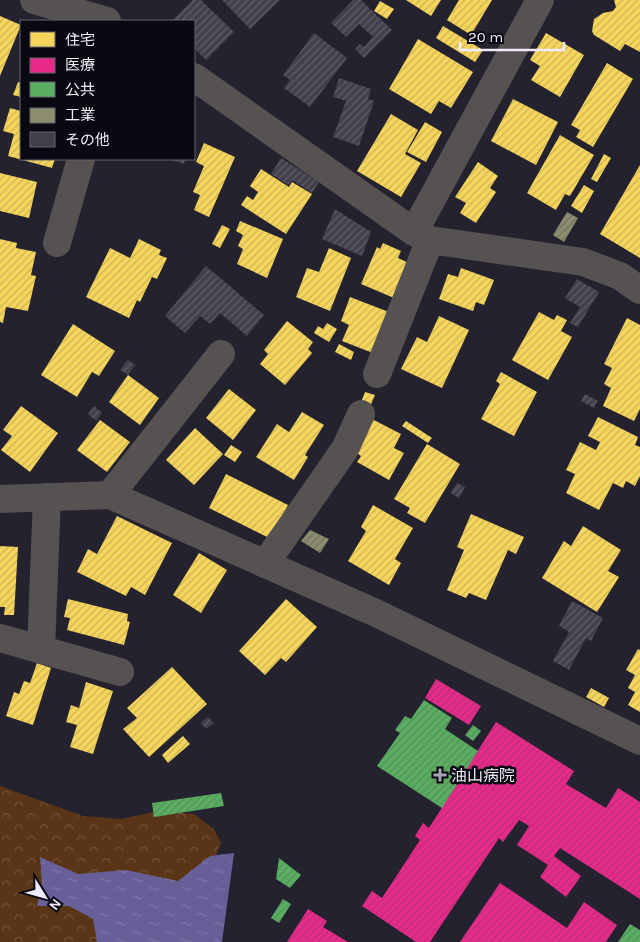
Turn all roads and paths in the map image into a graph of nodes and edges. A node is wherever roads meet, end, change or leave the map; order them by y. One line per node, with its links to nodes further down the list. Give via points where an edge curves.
1 (34, 0): 3 (street)
2 (540, 0): 6 (street)
3 (104, 20)
4 (195, 78): 6 (street)
5 (81, 160): 7 (street)
6 (422, 236): 8 (street, via 583,262 620,276); 10 (street)
7 (57, 242)
8 (640, 290)
9 (221, 354): 12 (street)
10 (377, 374)
11 (361, 414): 15 (street, via 345,449)
12 (110, 495): 13 (street); 15 (street)
13 (47, 497): 14 (street); 17 (street)
14 (0, 499)
15 (265, 564): 19 (street, via 376,613)
16 (0, 638): 17 (street)
17 (41, 650): 18 (street)
18 (120, 672)
19 (640, 741)

